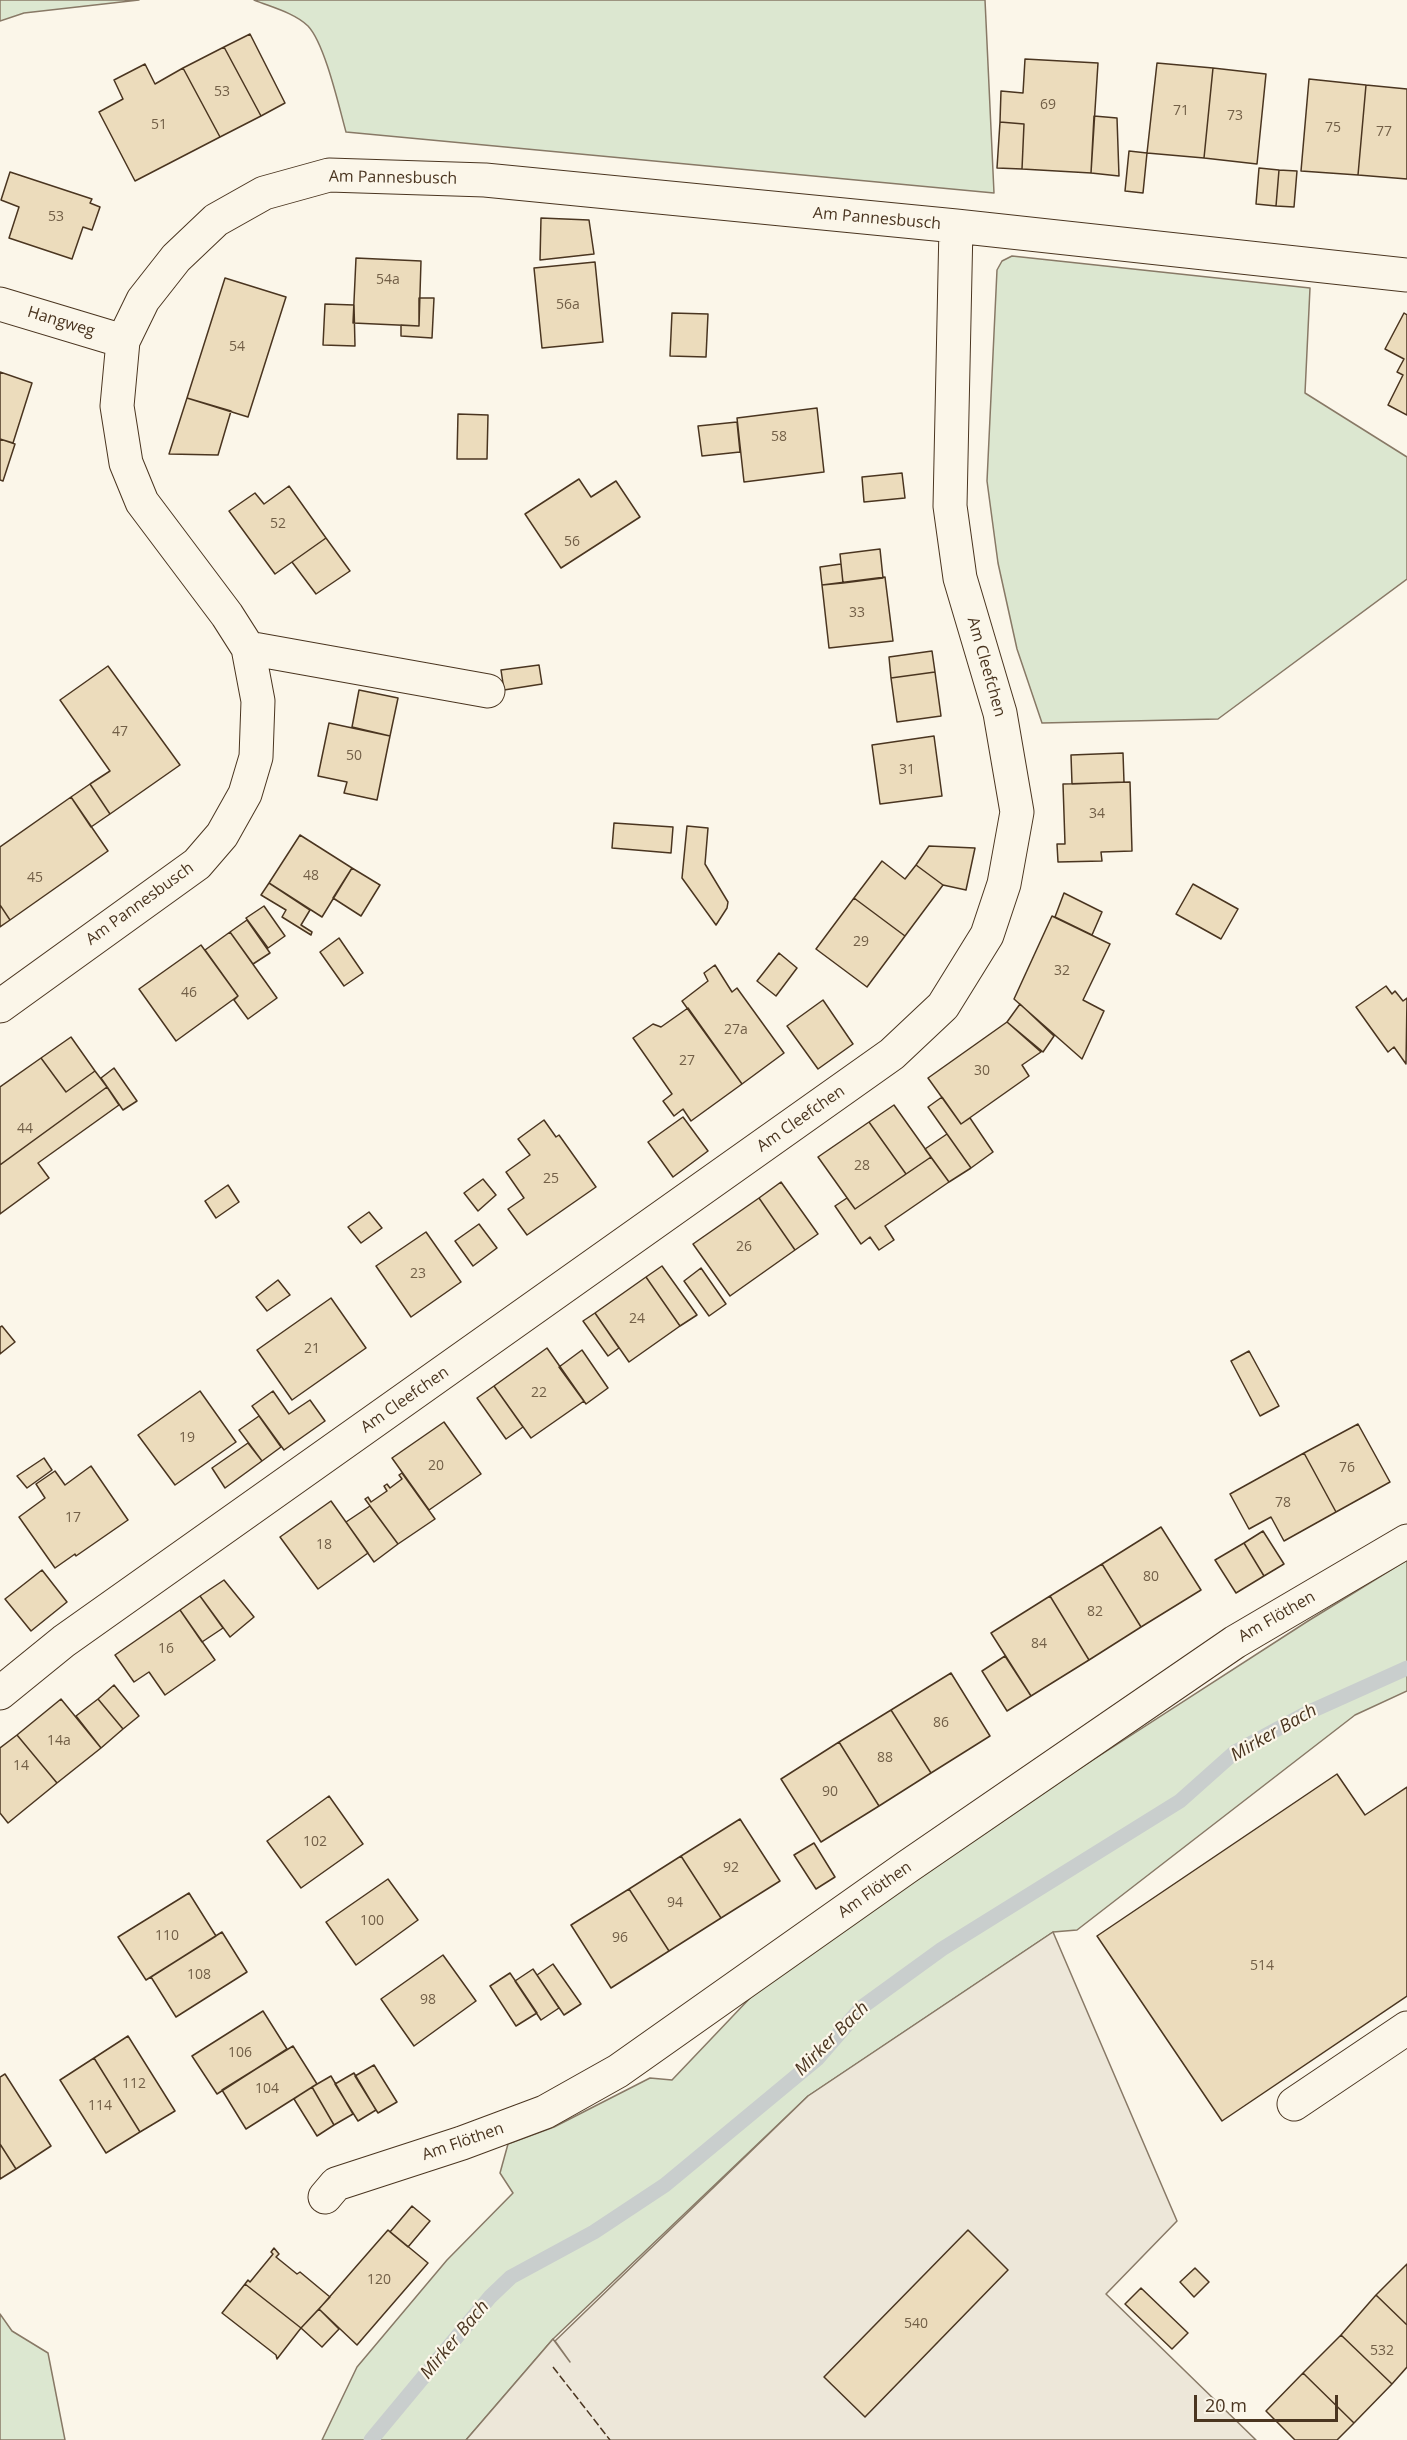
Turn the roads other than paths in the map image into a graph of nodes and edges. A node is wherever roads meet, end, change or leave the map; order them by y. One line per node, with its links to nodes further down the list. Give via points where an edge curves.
1 (956, 226): 2 (street, Am Pannesbusch); 4 (street, Am Pannesbusch, via 485,180 330,175 264,193 216,220 176,258 143,300); 9 (street, Am Cleefchen, via 950,506 960,578 1000,713 1017,812 1004,884 987,935 943,1006 892,1054 64,1641)
2 (1407, 275)
3 (0, 304): 4 (street, Hangweg)
4 (123, 341): 5 (street, Am Pannesbusch, via 117,406 126,463 142,502)
5 (248, 648): 6 (street); 7 (street, Am Pannesbusch, via 258,702 256,757 245,794 222,835 197,864)
6 (488, 691)
7 (0, 1006)
8 (1407, 1541): 12 (street, Am Flöthen, via 1235,1642 618,2071 545,2112 462,2144 336,2184)
9 (0, 1693)
10 (1407, 2028): 11 (street)
11 (1294, 2104)
12 (325, 2197)

